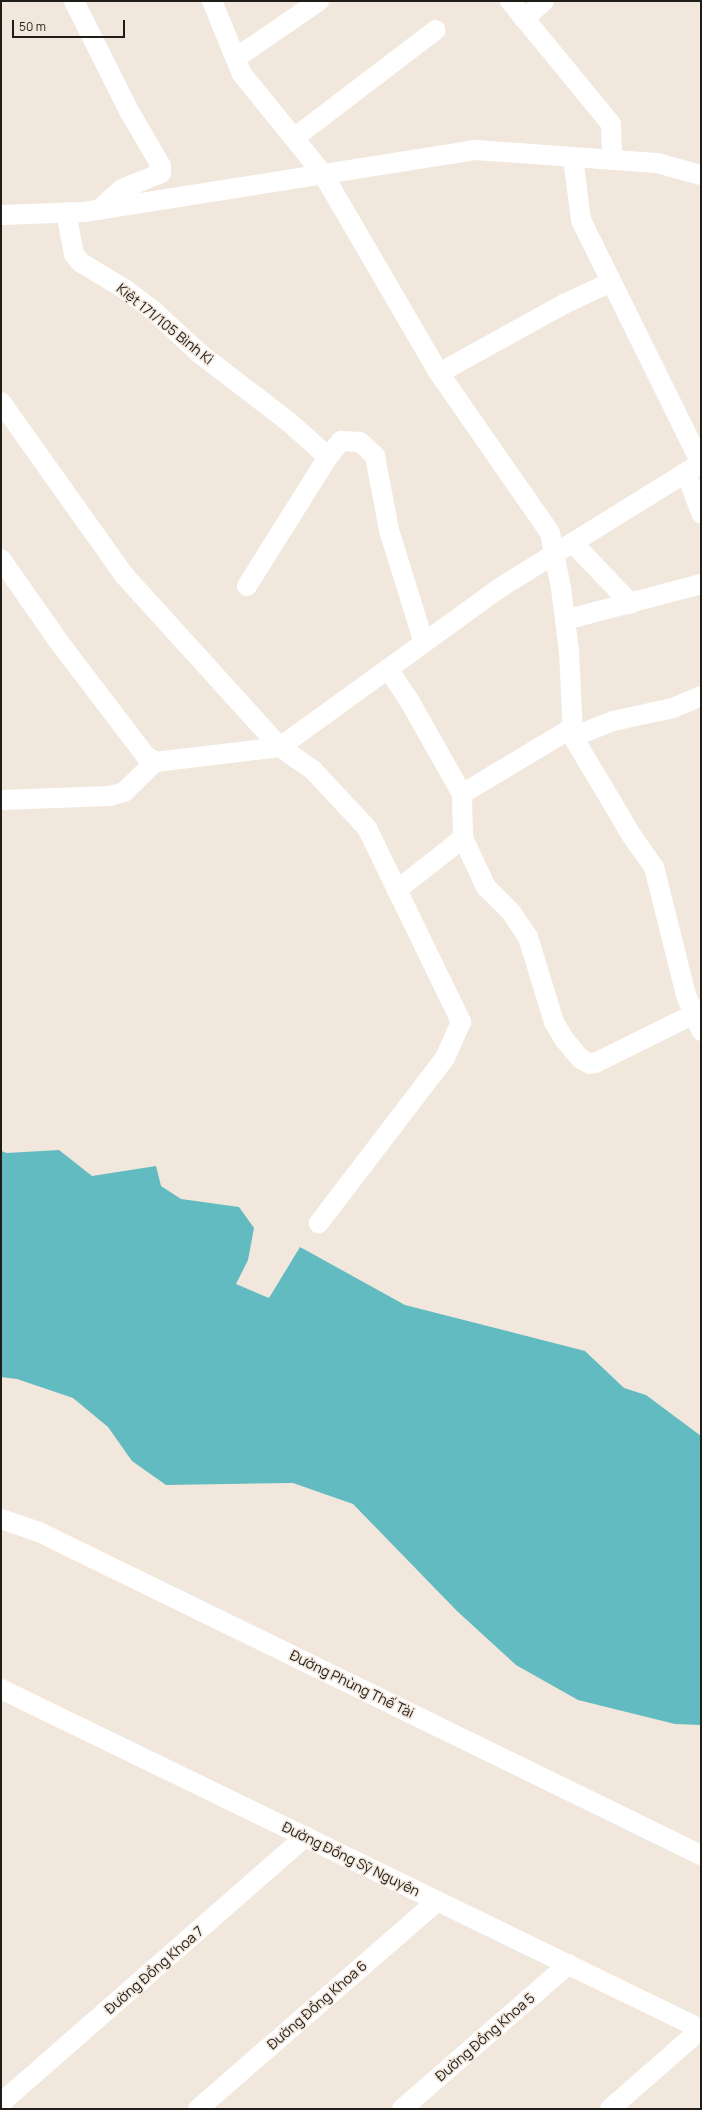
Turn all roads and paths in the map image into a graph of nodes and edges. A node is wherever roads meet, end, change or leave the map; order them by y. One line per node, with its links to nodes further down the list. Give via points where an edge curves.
1 (74, 1): 14 (street, via 129,110 161,166 161,174 122,189)
2 (212, 1): 8 (street)
3 (319, 1): 8 (street)
4 (510, 1): 6 (street)
5 (544, 1): 6 (street)
6 (524, 19): 11 (street, via 611,124)
7 (436, 30): 9 (street)
8 (236, 58): 9 (street, via 242,74)
9 (294, 138): 12 (street)
10 (573, 158): 11 (street); 12 (street, via 476,150); 17 (street, via 581,220)
11 (612, 160): 13 (street, via 657,163)
12 (324, 174): 14 (street); 18 (street)
13 (701, 175)
14 (99, 210): 15 (street)
15 (66, 212): 16 (street); 20 (street, Kiệt 171/105 Bình Kì, via 74,254 80,262 138,299 199,353 289,422)
16 (1, 215)
17 (611, 282): 18 (street, via 564,304); 21 (street, via 701,463)
18 (439, 373): 24 (street, via 550,533)
19 (1, 402): 34 (street, via 124,575)
20 (328, 456): 27 (street); 30 (street, via 341,441 360,442 375,456 389,530)
21 (686, 472): 22 (street); 23 (street)
22 (701, 513)
23 (573, 543): 24 (street); 28 (street)
24 (554, 555): 29 (street); 30 (street, via 498,589)
25 (1, 559): 35 (street, via 59,642 146,756)
26 (701, 584): 28 (street)
27 (247, 586)
28 (631, 604): 29 (street)
29 (565, 620): 33 (street)
30 (424, 643): 31 (street)
31 (388, 669): 34 (street); 36 (street)
32 (701, 696): 33 (street, via 673,708)
33 (572, 732): 36 (street); 40 (street, via 632,836 654,867 686,995)
34 (280, 748): 35 (street); 39 (street, via 312,768 367,828)
35 (155, 762): 37 (street, via 124,792 110,796)
36 (462, 794): 38 (street)
37 (1, 800)
38 (463, 838): 39 (street); 40 (street, via 486,887 512,912 528,937 554,1022 564,1039 585,1062 595,1063)
39 (397, 890): 41 (street, via 461,1022 445,1058)
40 (697, 1022)
41 (319, 1223)
42 (1, 1519): 45 (street, Đường Phùng Thế Tài, via 39,1532)
43 (1, 1689): 44 (street, Đường Đồng Sỹ Nguyên)
44 (306, 1836): 46 (street, Đường Đồng Sỹ Nguyên); 49 (street, Đường Đồng Khoa 7)
45 (701, 1854)
46 (436, 1902): 47 (street, Đường Đồng Sỹ Nguyên); 50 (street, Đường Đồng Khoa 6)
47 (568, 1964): 48 (street, Đường Đồng Sỹ Nguyên); 51 (street, Đường Đồng Khoa 5)
48 (701, 2029): 52 (street)
49 (1, 2104)
50 (198, 2109)
51 (402, 2109)
52 (610, 2109)

